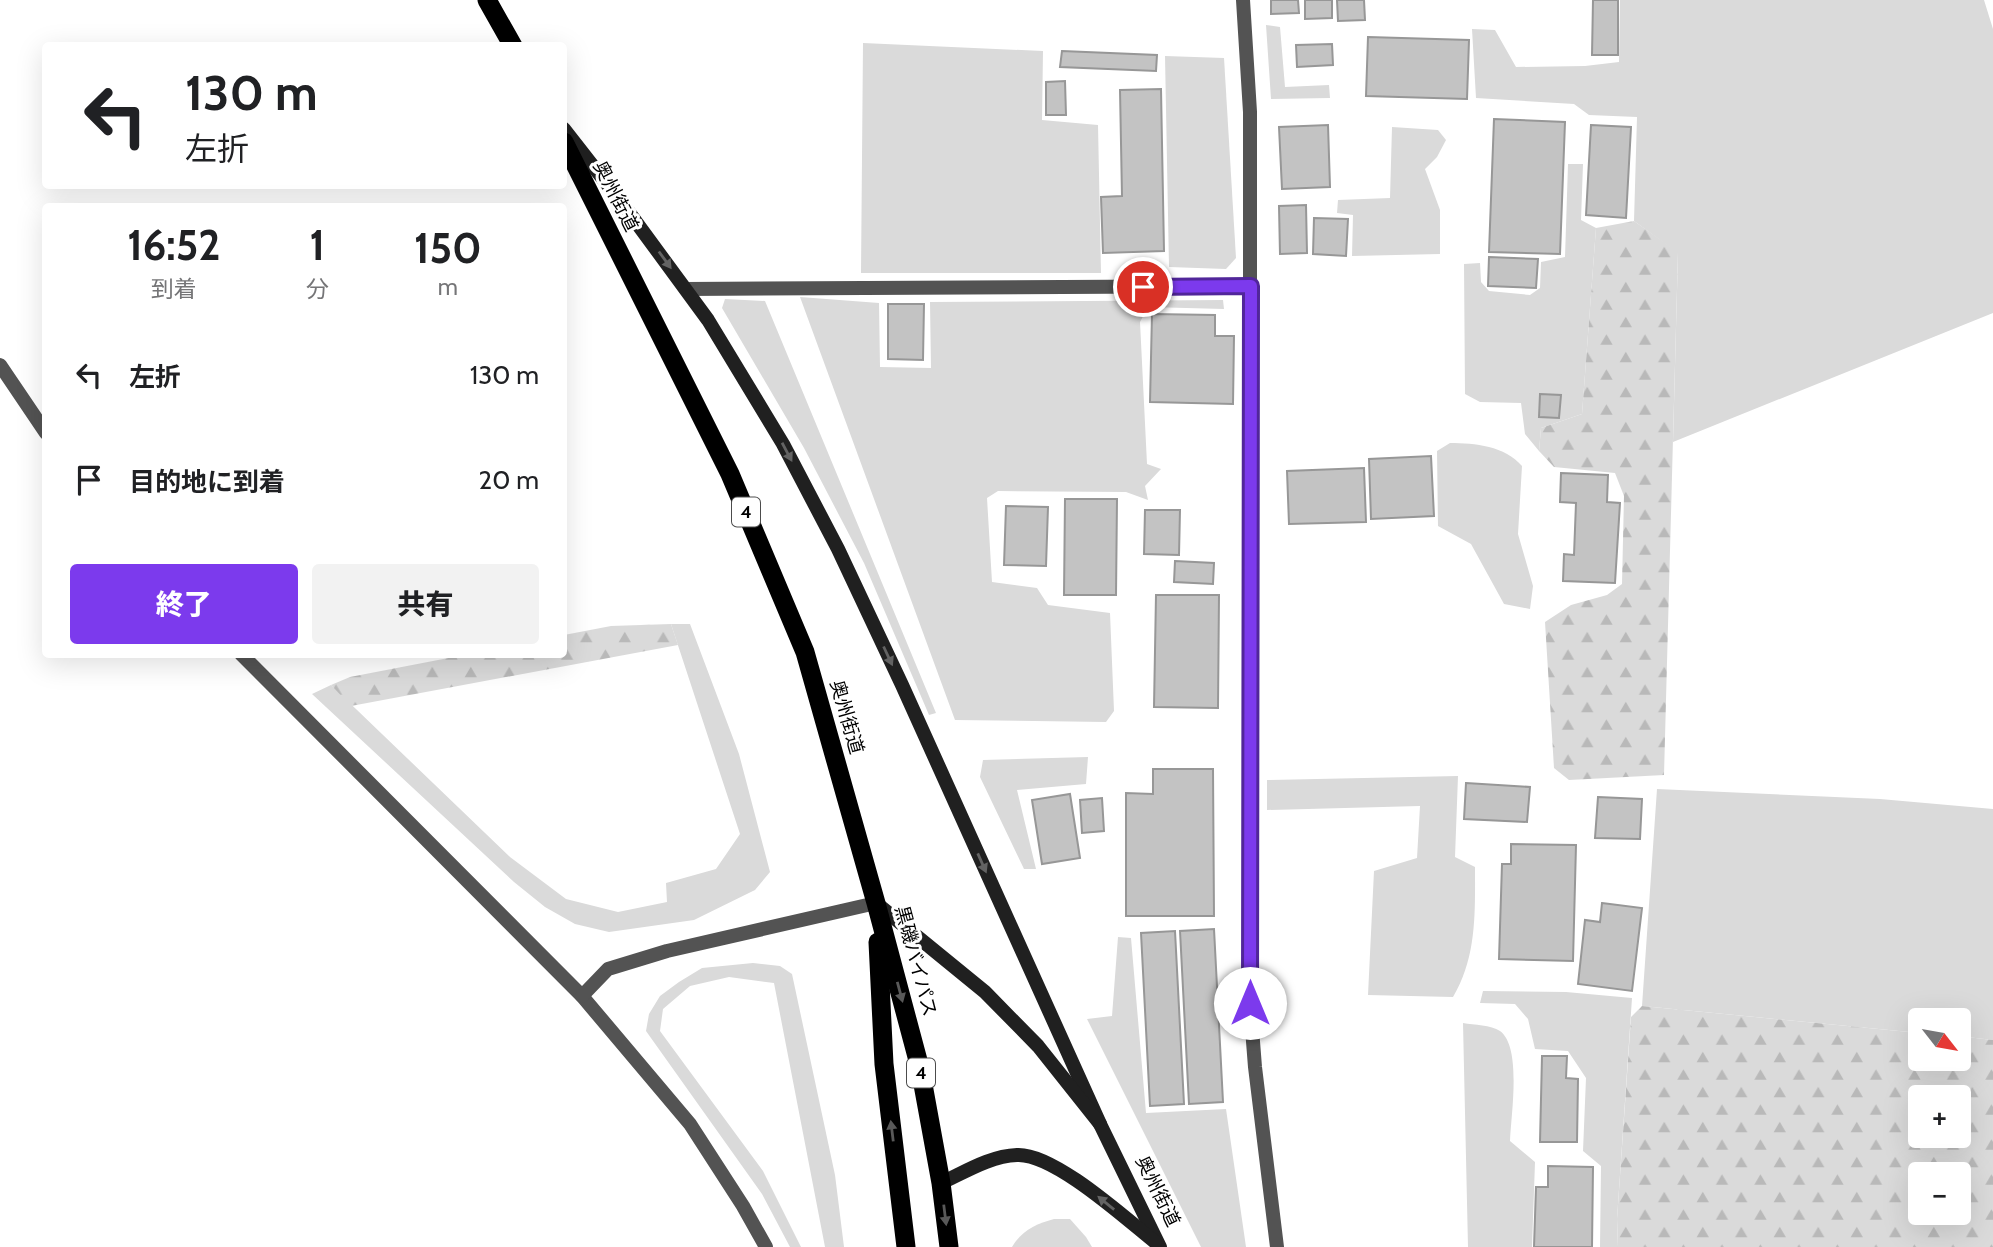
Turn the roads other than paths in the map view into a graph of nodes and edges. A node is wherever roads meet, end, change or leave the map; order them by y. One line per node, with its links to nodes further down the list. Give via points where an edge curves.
1 (488, 0): 3 (highway)
2 (1243, 0): 6 (street, via 1250,104)
3 (511, 42)
4 (567, 133): 7 (main road, one-way to 7)
5 (567, 148): 11 (highway, 奥州街道 / 4, via 730,474 804,652)
6 (1251, 286): 7 (street); 19 (street, via 1250,1003)
7 (686, 289): 13 (main road, one-way to 13, via 783,444 838,549)
8 (0, 365): 9 (street)
9 (42, 427)
10 (245, 658): 12 (street)
11 (876, 903): 12 (street, via 608,969); 13 (main road, 奥州街道, via 985,992 1038,1046); 14 (highway, 黒磯バイパス / 4, one-way to 14, via 920,1068); 17 (highway, 黒磯バイパス / 4, one-way to 11, via 884,1064)
12 (582, 996): 16 (street, via 690,1124)
13 (1100, 1124): 15 (main road, 奥州街道)
14 (942, 1183): 15 (main road, one-way to 14, via 1057,1167 1019,1154 991,1160); 18 (highway, 黒磯バイパス / 4, one-way to 18)
15 (1159, 1246)
16 (766, 1247)
17 (906, 1247)
18 (949, 1247)
19 (1277, 1247)

